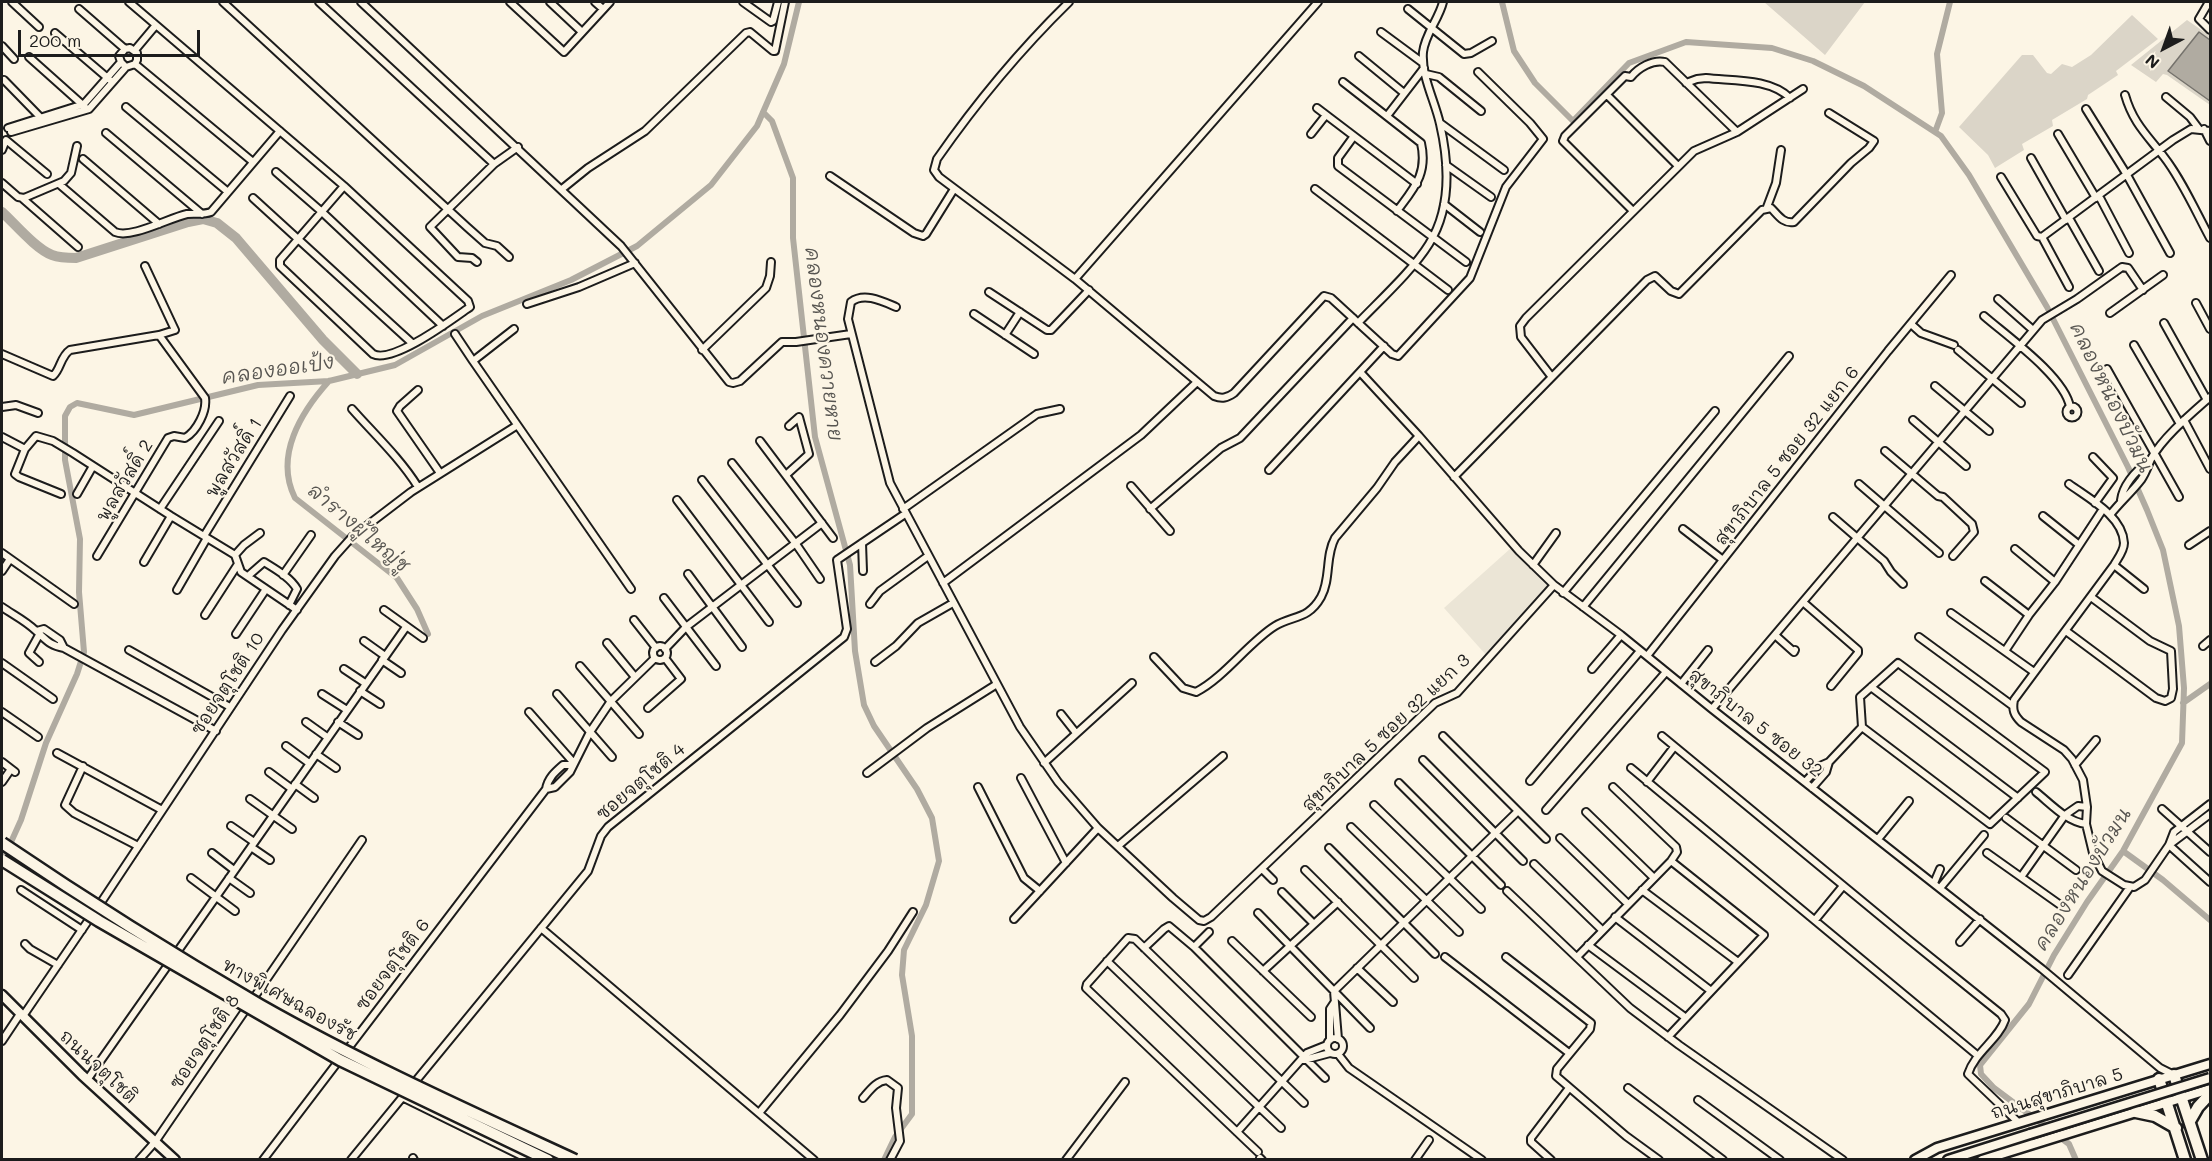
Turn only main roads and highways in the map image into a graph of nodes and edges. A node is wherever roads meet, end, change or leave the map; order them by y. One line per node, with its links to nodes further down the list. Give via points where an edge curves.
1 (2, 843): 21 (highway, ทางพิเศษฉลองรัช, bridge, via 73,892 262,1006 433,1094)
2 (2, 860): 20 (highway, ทางพิเศษฉลองรัช, bridge, via 99,921 340,1060)
3 (2, 995): 19 (main road, ถนนจตุโชติ)
4 (2209, 1064): 6 (main road, ถนนสุขาภิบาล 5); 8 (main road, via 2205,1073)
5 (2160, 1074): 6 (main road, ถนนสุขาภิบาล 5); 9 (main road, ถนนสุขาภิบาล 5); 13 (highway)
6 (2174, 1075): 12 (highway)
7 (2211, 1078): 23 (main road, ถนนสุขาภิบาล 5, bridge)
8 (2211, 1083)
9 (2130, 1088): 14 (main road, via 2144,1100); 22 (main road, ถนนสุขาภิบาล 5, via 1937,1148)
10 (2211, 1089): 12 (main road)
11 (2211, 1094): 15 (highway)
12 (2181, 1099): 13 (main road); 15 (highway)
13 (2167, 1102): 14 (main road); 16 (highway)
14 (2138, 1111): 16 (highway); 24 (main road)
15 (2190, 1121): 17 (highway)
16 (2176, 1128): 18 (highway)
17 (2202, 1157): 18 (highway)
18 (2185, 1159)
19 (175, 1160)
20 (548, 1160)
21 (575, 1160)
22 (1915, 1160)
23 (1948, 1160)
24 (1982, 1160)

